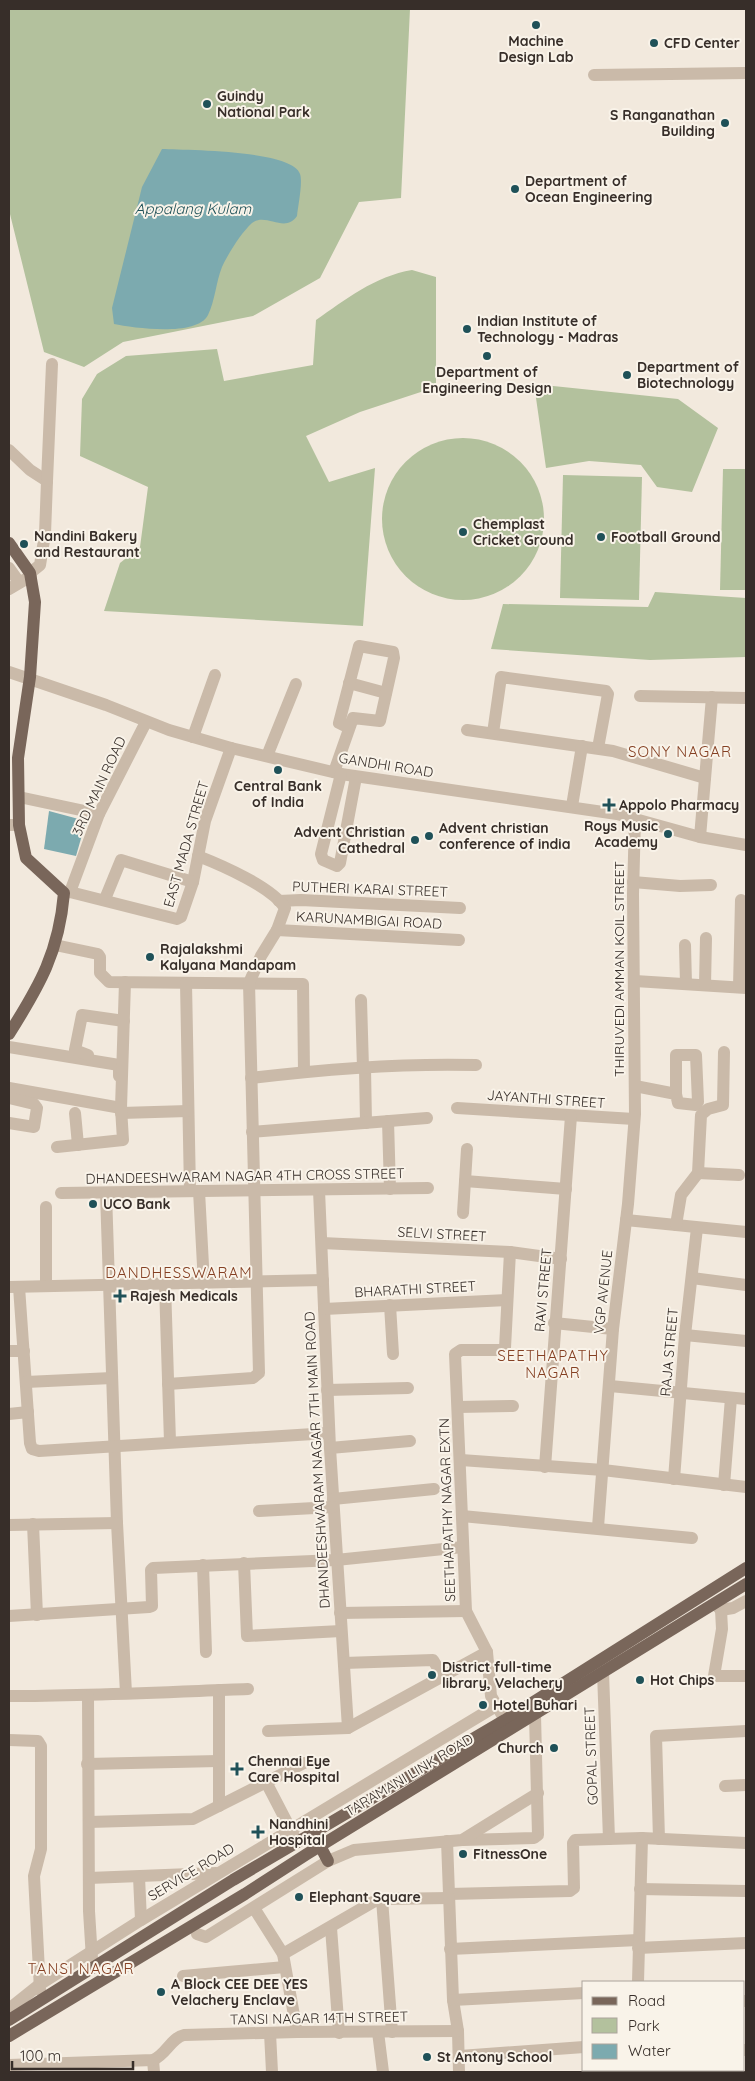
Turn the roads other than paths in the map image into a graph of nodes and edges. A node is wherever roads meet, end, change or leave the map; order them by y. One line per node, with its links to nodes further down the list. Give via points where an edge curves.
1 (746, 73): 2 (street)
2 (594, 75)
3 (52, 364): 5 (street)
4 (9, 450): 5 (street)
5 (47, 481): 8 (street, via 40,565)
6 (10, 547): 8 (main road)
7 (9, 568): 9 (street)
8 (30, 575): 9 (street); 12 (main road, via 35,602)
9 (14, 586)
10 (9, 672): 12 (street, GANDHI ROAD)
11 (215, 674): 23 (street)
12 (30, 677): 19 (street, GANDHI ROAD); 31 (main road, via 18,758)
13 (349, 683): 15 (street); 15 (street, via 360,646 392,652 394,658); 21 (street, via 339,723)
14 (296, 684): 27 (street)
15 (386, 693): 21 (street, via 380,721 354,717)
16 (640, 696): 17 (street)
17 (712, 697): 18 (street); 30 (street)
18 (746, 698)
19 (146, 722): 23 (street, GANDHI ROAD); 33 (street, 3RD MAIN ROAD)
20 (467, 730): 22 (street)
21 (350, 732): 28 (street)
22 (493, 733): 24 (street); 26 (street, via 501,677 606,691)
23 (193, 737): 25 (street, GANDHI ROAD)
24 (582, 746): 26 (street); 32 (street)
25 (231, 748): 27 (street, GANDHI ROAD); 38 (street, EAST MADA STREET, via 205,821)
26 (598, 748): 30 (street)
27 (267, 756): 28 (street, GANDHI ROAD)
28 (339, 773): 29 (street, GANDHI ROAD); 29 (street, via 321,854 323,860 337,866)
29 (356, 777): 32 (street, GANDHI ROAD)
30 (705, 778): 36 (street)
31 (19, 797): 33 (street); 35 (main road)
32 (572, 806): 34 (street, GANDHI ROAD)
33 (99, 814): 42 (street, 3RD MAIN ROAD)
34 (635, 818): 36 (street, GANDHI ROAD); 40 (street, THIRUVEDI AMMAN KOIL STREET)
35 (14, 825): 42 (main road, via 26,858)
36 (700, 837): 37 (street, GANDHI ROAD)
37 (746, 845)
38 (198, 856): 39 (street, EAST MADA STREET); 45 (street, via 241,876)
39 (193, 882): 43 (street, EAST MADA STREET, via 182,916 177,919); 43 (street, via 124,859 118,864)
40 (633, 882): 41 (street); 52 (street, THIRUVEDI AMMAN KOIL STREET)
41 (710, 885)
42 (67, 892): 43 (street); 50 (main road)
43 (105, 899)
44 (741, 900): 58 (street)
45 (282, 905): 46 (street, PUTHERI KARAI STREET, via 300,900); 47 (street)
46 (460, 908)
47 (277, 930): 49 (street, KARUNAMBIGAI ROAD); 55 (street)
48 (706, 938): 57 (street)
49 (459, 940)
50 (55, 944): 53 (street, via 98,954 100,973 109,982); 61 (main road, via 39,987)
51 (685, 946): 56 (street)
52 (634, 981): 56 (street); 69 (street, THIRUVEDI AMMAN KOIL STREET)
53 (125, 982): 54 (street); 60 (street)
54 (186, 983): 55 (street); 75 (street)
55 (249, 983): 67 (street, via 304,984); 68 (street)
56 (686, 984): 57 (street)
57 (705, 985): 58 (street)
58 (743, 988)
59 (361, 1000): 66 (street)
60 (124, 1021): 64 (street); 64 (street, via 82,1015 75,1048 76,1052)
61 (9, 1034)
62 (9, 1047): 74 (street, via 119,1066)
63 (724, 1052): 87 (street, via 723,1105 708,1109 701,1115)
64 (122, 1063): 74 (street)
65 (476, 1065): 66 (street)
66 (364, 1068): 67 (street); 81 (street)
67 (304, 1072): 68 (street)
68 (251, 1078): 83 (street)
69 (635, 1086): 71 (street); 79 (street, THIRUVEDI AMMAN KOIL STREET)
70 (9, 1088): 74 (street)
71 (676, 1094)
72 (9, 1098): 82 (street, via 34,1104 37,1108 36,1125 32,1128)
73 (457, 1108): 77 (street, JAYANTHI STREET)
74 (119, 1110): 75 (street); 84 (street, via 123,1140)
75 (188, 1111): 95 (street)
76 (75, 1113): 84 (street)
77 (571, 1116): 79 (street, JAYANTHI STREET); 91 (street, RAVI STREET)
78 (427, 1118): 80 (street)
79 (634, 1120): 100 (street, VGP AVENUE)
80 (388, 1121): 81 (street); 92 (street)
81 (366, 1123): 83 (street)
82 (9, 1124)
83 (252, 1132): 93 (street)
84 (78, 1145): 85 (street)
85 (57, 1147)
86 (467, 1149): 89 (street)
87 (698, 1172): 88 (street); 101 (street, via 681,1195)
88 (739, 1175)
89 (465, 1181): 91 (street); 99 (street)
90 (428, 1188): 92 (street, DHANDEESHWARAM NAGAR 4TH CROSS STREET)
91 (566, 1188): 106 (street, RAVI STREET)
92 (390, 1189): 94 (street, DHANDEESHWARAM NAGAR 4TH CROSS STREET)
93 (254, 1190): 94 (street, DHANDEESHWARAM NAGAR 4TH CROSS STREET); 95 (street, DHANDEESHWARAM NAGAR 4TH CROSS STREET); 109 (street)
94 (319, 1190): 104 (street, DHANDEESHWARAM NAGAR 7TH MAIN ROAD)
95 (195, 1191): 97 (street, DHANDEESHWARAM NAGAR 4TH CROSS STREET); 110 (street)
96 (61, 1193): 97 (street, DHANDEESHWARAM NAGAR 4TH CROSS STREET)
97 (106, 1193): 111 (street)
98 (46, 1207): 114 (street)
99 (463, 1213)
100 (626, 1220): 101 (street); 120 (street, VGP AVENUE)
101 (676, 1226): 102 (street)
102 (697, 1228): 103 (street); 107 (street, RAJA STREET)
103 (746, 1232)
104 (322, 1243): 105 (street, SELVI STREET); 108 (street, DHANDEESHWARAM NAGAR 7TH MAIN ROAD)
105 (510, 1252): 106 (street, SELVI STREET); 116 (street)
106 (561, 1258): 119 (street, RAVI STREET)
107 (692, 1278): 113 (street); 121 (street, RAJA STREET)
108 (322, 1280): 109 (street); 118 (street, DHANDEESHWARAM NAGAR 7TH MAIN ROAD)
109 (256, 1282): 110 (street); 128 (street, via 257,1377)
110 (204, 1284): 112 (street)
111 (108, 1285): 112 (street); 114 (street); 126 (street)
112 (165, 1285): 128 (street)
113 (746, 1285)
114 (46, 1286): 115 (street)
115 (14, 1287): 124 (street)
116 (507, 1300): 117 (street, BHARATHI STREET); 136 (street, SEETHAPATHY NAGAR EXTN, via 505,1348 458,1351 455,1354)
117 (390, 1305): 118 (street, BHARATHI STREET); 125 (street)
118 (324, 1309): 131 (street, DHANDEESHWARAM NAGAR 7TH MAIN ROAD)
119 (554, 1323): 120 (street); 145 (street, RAVI STREET)
120 (614, 1329): 129 (street, VGP AVENUE)
121 (685, 1335): 122 (street); 132 (street, RAJA STREET)
122 (746, 1341)
123 (9, 1351): 124 (street)
124 (24, 1351): 127 (street)
125 (393, 1354)
126 (112, 1378): 127 (street); 142 (street)
127 (26, 1382): 137 (street)
128 (168, 1384): 141 (street)
129 (610, 1386): 132 (street); 146 (street, VGP AVENUE)
130 (408, 1388): 131 (street)
131 (327, 1390): 139 (street, DHANDEESHWARAM NAGAR 7TH MAIN ROAD)
132 (681, 1393): 133 (street); 147 (street, RAJA STREET)
133 (731, 1398): 134 (street); 148 (street)
134 (746, 1399)
135 (514, 1406): 136 (street)
136 (458, 1407): 144 (street, SEETHAPATHY NAGAR EXTN)
137 (28, 1412): 138 (street); 142 (street, via 32,1450)
138 (9, 1414)
139 (329, 1432): 141 (street); 143 (street, DHANDEESHWARAM NAGAR 7TH MAIN ROAD)
140 (410, 1441): 143 (street)
141 (170, 1442): 142 (street)
142 (115, 1446): 154 (street)
143 (330, 1448): 151 (street, DHANDEESHWARAM NAGAR 7TH MAIN ROAD)
144 (461, 1460): 145 (street); 153 (street, SEETHAPATHY NAGAR EXTN)
145 (544, 1468): 146 (street)
146 (603, 1470): 147 (street); 157 (street, VGP AVENUE)
147 (674, 1479): 148 (street)
148 (724, 1484): 149 (street)
149 (746, 1487)
150 (434, 1489): 151 (street)
151 (333, 1503): 152 (street); 160 (street, DHANDEESHWARAM NAGAR 7TH MAIN ROAD)
152 (259, 1511)
153 (462, 1516): 157 (street); 159 (street, SEETHAPATHY NAGAR EXTN)
154 (117, 1523): 155 (street); 168 (street)
155 (33, 1524): 156 (street); 172 (street)
156 (9, 1525)
157 (598, 1527): 158 (street)
158 (692, 1538)
159 (463, 1547): 160 (street); 170 (street, SEETHAPATHY NAGAR EXTN)
160 (336, 1560): 161 (street); 171 (street, DHANDEESHWARAM NAGAR 7TH MAIN ROAD)
161 (244, 1563): 162 (street); 174 (street, via 246,1636)
162 (203, 1565): 168 (street, via 153,1568 152,1606); 175 (street)
163 (746, 1568): 164 (main road, TARAMANI LINK ROAD)
164 (728, 1580): 165 (main road); 188 (main road, TARAMANI LINK ROAD)
165 (741, 1588): 167 (main road, TARAMANI LINK ROAD)
166 (746, 1602): 167 (street)
167 (723, 1607): 169 (street); 178 (main road, TARAMANI LINK ROAD); 180 (street, via 714,1676)
168 (122, 1609): 172 (street); 183 (street)
169 (746, 1610)
170 (466, 1611): 171 (street); 176 (street, SEETHAPATHY NAGAR EXTN)
171 (340, 1612): 174 (street, DHANDEESHWARAM NAGAR 7TH MAIN ROAD)
172 (37, 1615): 173 (street)
173 (9, 1616)
174 (341, 1631): 177 (street, DHANDEESHWARAM NAGAR 7TH MAIN ROAD)
175 (206, 1652)
176 (487, 1652): 179 (street); 186 (street, SEETHAPATHY NAGAR EXTN)
177 (344, 1663): 179 (street, via 434,1660); 189 (street, DHANDEESHWARAM NAGAR 7TH MAIN ROAD)
178 (603, 1672): 187 (main road, TARAMANI LINK ROAD); 205 (street, GOPAL STREET)
179 (442, 1675): 189 (street)
180 (746, 1676)
181 (248, 1689): 182 (street)
182 (219, 1690): 183 (street); 193 (street)
183 (126, 1693): 185 (street)
184 (9, 1696): 185 (street)
185 (88, 1696): 195 (street)
186 (496, 1706): 188 (street, SEETHAPATHY NAGAR EXTN); 202 (street, SERVICE ROAD)
187 (535, 1716): 199 (street); 211 (main road, TARAMANI LINK ROAD)
188 (505, 1720): 203 (main road, TARAMANI LINK ROAD)
189 (348, 1728): 190 (street)
190 (268, 1731)
191 (746, 1731): 206 (street, via 657,1735)
192 (9, 1740): 236 (street, via 38,1741 41,1746 41,1849 34,1876)
193 (218, 1761): 195 (street); 200 (street)
194 (304, 1763): 196 (street)
195 (88, 1764): 201 (street)
196 (266, 1782): 200 (street); 202 (street)
197 (746, 1785): 198 (street)
198 (725, 1786)
199 (538, 1793): 207 (street); 207 (street, via 537,1836)
200 (219, 1806): 201 (street, via 190,1820)
201 (89, 1822): 218 (street)
202 (291, 1830): 209 (street); 212 (street, SERVICE ROAD)
203 (314, 1833): 209 (main road, TARAMANI LINK ROAD); 211 (main road)
204 (642, 1838): 205 (street); 206 (street); 219 (street)
205 (609, 1839): 221 (street, via 573,1842 574,1888 570,1891)
206 (659, 1839): 210 (street)
207 (462, 1840): 208 (street)
208 (447, 1841): 213 (street, via 368,1847); 221 (street)
209 (297, 1843): 215 (main road, TARAMANI LINK ROAD)
210 (746, 1843)
211 (320, 1846): 213 (main road); 214 (main road, TARAMANI LINK ROAD)
212 (248, 1856): 215 (street); 216 (street, SERVICE ROAD)
213 (328, 1861): 223 (street)
214 (290, 1864): 215 (main road, via 276,1863); 249 (main road, TARAMANI LINK ROAD, via 228,1905)
215 (258, 1869): 233 (main road, TARAMANI LINK ROAD); 242 (main road)
216 (220, 1873): 217 (street); 224 (street, SERVICE ROAD)
217 (139, 1876): 218 (street); 224 (street)
218 (89, 1878): 230 (street)
219 (640, 1889): 220 (street); 227 (street)
220 (746, 1891)
221 (449, 1896): 222 (street); 229 (street)
222 (382, 1899): 225 (street); 245 (street)
223 (254, 1908): 226 (street, via 206,1937); 231 (street)
224 (141, 1920): 230 (street, SERVICE ROAD)
225 (331, 1928): 231 (street); 248 (street)
226 (197, 1934)
227 (638, 1944): 228 (street); 229 (street); 235 (street)
228 (746, 1944)
229 (450, 1949): 239 (street)
230 (91, 1952): 233 (street); 236 (street, SERVICE ROAD)
231 (283, 1954): 232 (street)
232 (285, 1967): 234 (street); 243 (street)
233 (92, 1969): 238 (main road, TARAMANI LINK ROAD)
234 (183, 1976)
235 (638, 1981)
236 (39, 1985): 238 (street); 240 (street, SERVICE ROAD)
237 (582, 1993): 239 (street)
238 (41, 2000): 241 (main road, TARAMANI LINK ROAD)
239 (453, 2000): 246 (street)
240 (9, 2009)
241 (9, 2020)
242 (9, 2030)
243 (297, 2032): 247 (street, TANSI NAGAR 14TH STREET); 248 (street, TANSI NAGAR 14TH STREET)
244 (378, 2032): 245 (street, TANSI NAGAR 14TH STREET); 248 (street, TANSI NAGAR 14TH STREET); 256 (street)
245 (392, 2032): 246 (street, TANSI NAGAR 14TH STREET)
246 (458, 2032): 251 (street)
247 (270, 2033): 253 (street, TANSI NAGAR 14TH STREET, via 181,2036); 255 (street)
248 (339, 2033)
249 (9, 2036)
250 (582, 2047): 251 (street)
251 (460, 2056): 257 (street)
252 (9, 2065): 254 (street)
253 (153, 2066): 254 (street)
254 (103, 2067)
255 (272, 2072)
256 (383, 2072)
257 (459, 2072)

